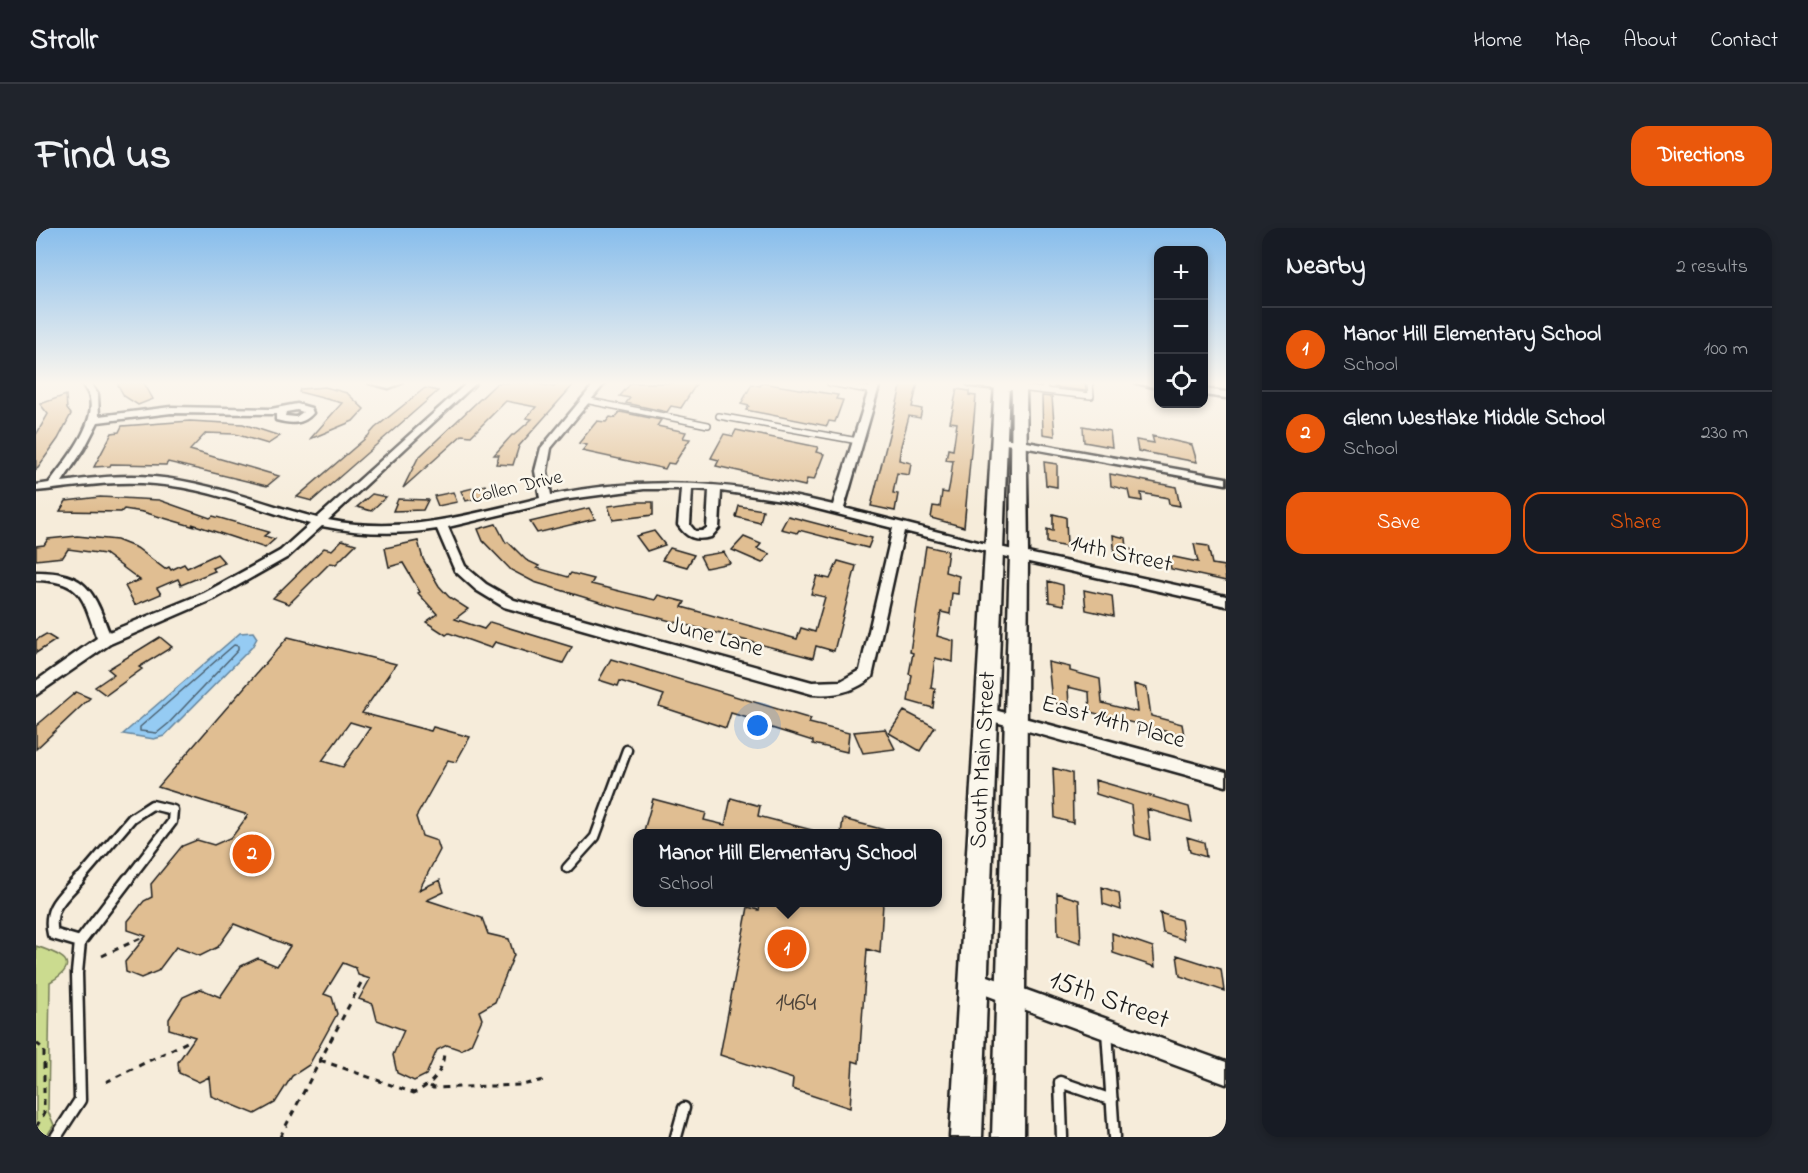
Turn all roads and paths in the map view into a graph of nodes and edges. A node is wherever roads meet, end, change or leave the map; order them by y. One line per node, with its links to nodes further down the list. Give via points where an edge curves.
1 (92, 425): 11 (street)
2 (425, 425): 16 (street)
3 (564, 425): 14 (street, via 543,455 541,471)
4 (771, 425): 7 (lane)
5 (863, 425): 7 (street)
6 (1010, 425): 8 (street, South Main Street)
7 (858, 441): 15 (street)
8 (1009, 442): 9 (street); 19 (street, South Main Street)
9 (1226, 482)
10 (687, 485): 12 (street, Collen Drive); 12 (street, via 684,525 698,536 714,528); 14 (street, Collen Drive, via 622,487)
11 (53, 486): 13 (street, Collen Drive); 16 (street, Collen Drive, via 121,480 168,482)
12 (715, 487): 15 (street, Collen Drive, via 757,492)
13 (36, 488)
14 (546, 500): 17 (street, Collen Drive)
15 (837, 511): 18 (street, Collen Drive)
16 (321, 521): 17 (street, Collen Drive, via 387,531); 22 (street, via 284,554 248,575)
17 (441, 524): 18 (street, June Lane, via 460,568 509,604 830,690 847,686 867,673)
18 (899, 526): 19 (street, Collen Drive)
19 (1006, 553): 21 (street, 14th Street); 24 (street, South Main Street); 25 (street, South Main Street)
20 (36, 576): 22 (street, via 64,577 80,585)
21 (1226, 601)
22 (105, 640): 23 (street)
23 (36, 689)
24 (987, 714): 25 (street, East 14th Place); 33 (street, South Main Street)
25 (1016, 721): 27 (street, East 14th Place); 34 (street, South Main Street)
26 (627, 750): 28 (lane, via 595,837)
27 (1226, 779)
28 (567, 868)
29 (141, 938): 31 (path)
30 (80, 942): 30 (lane, via 172,822 173,810 153,805 132,818 54,908 50,920 54,934); 47 (lane, via 80,1100)
31 (102, 956)
32 (364, 977): 39 (path)
33 (974, 981): 34 (street, 15th Street); 50 (street, South Main Street)
34 (1010, 994): 35 (street, 15th Street); 51 (street, South Main Street)
35 (1107, 1030): 40 (street, 15th Street); 44 (lane)
36 (189, 1041): 42 (path)
37 (36, 1043): 46 (path, via 44,1049 44,1114)
38 (444, 1052): 43 (path, via 438,1076)
39 (320, 1060): 43 (path, via 414,1093); 48 (path)
40 (1226, 1073)
41 (544, 1080): 43 (path)
42 (106, 1082)
43 (430, 1086)
44 (1112, 1100): 52 (lane, via 1060,1082); 53 (lane)
45 (684, 1108): 49 (lane)
46 (36, 1127)
47 (56, 1137)
48 (280, 1137)
49 (676, 1137)
50 (966, 1137)
51 (1008, 1137)
52 (1062, 1137)
53 (1114, 1137)

